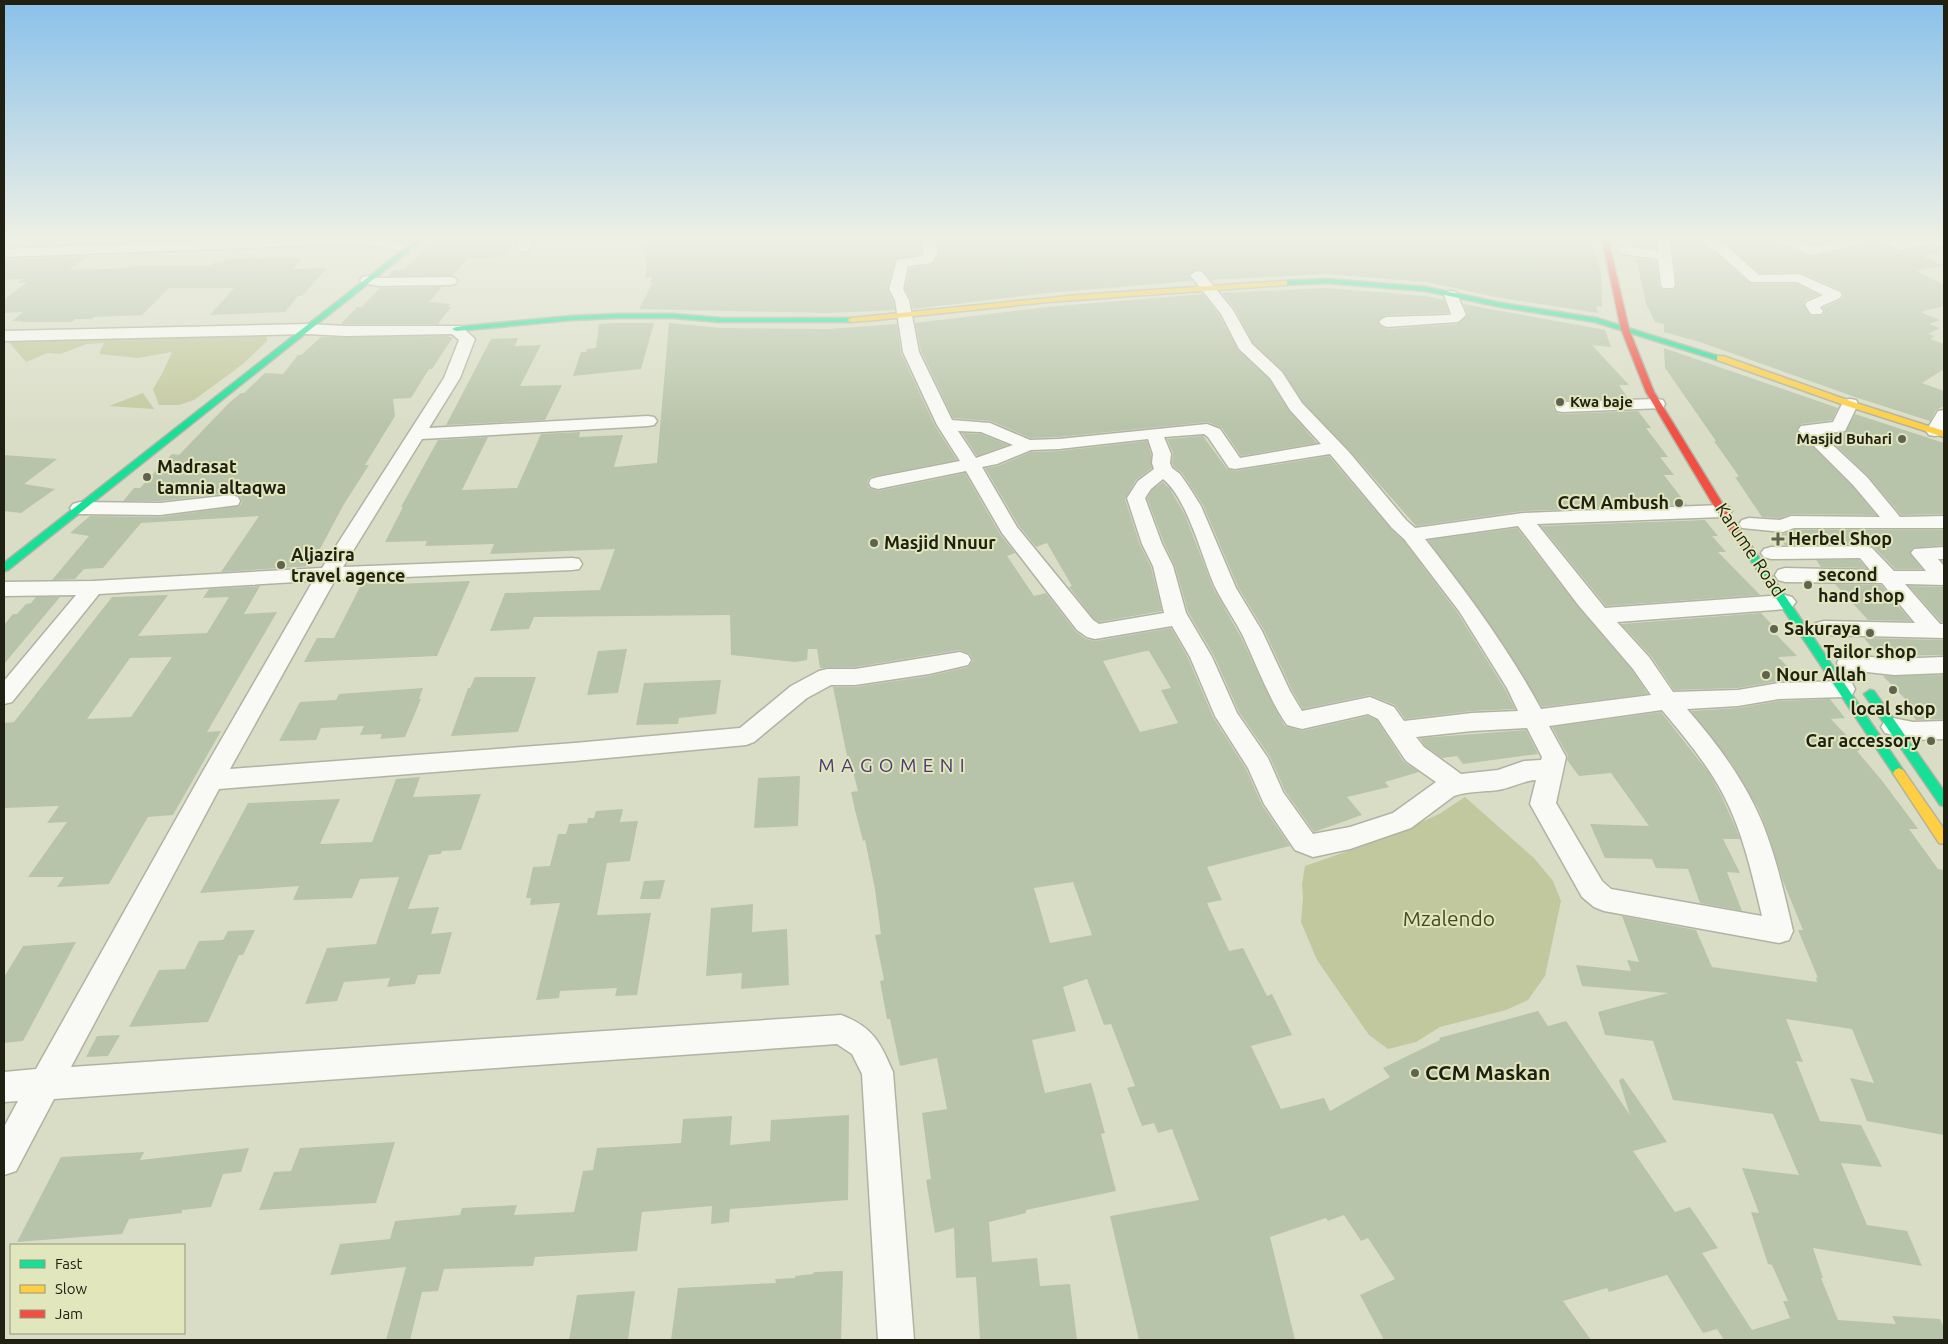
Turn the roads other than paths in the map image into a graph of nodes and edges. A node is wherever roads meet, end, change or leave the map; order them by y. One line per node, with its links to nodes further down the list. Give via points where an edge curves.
1 (340, 302): 13 (main road)
2 (902, 302): 10 (street)
3 (1033, 302): 10 (main road)
4 (1219, 302): 28 (street, via 1245,346 1276,375 1296,406)
5 (1454, 302): 11 (street, via 1459,314 1453,319)
6 (1486, 302): 14 (main road, via 1596,320)
7 (1619, 302): 14 (main road, Karume Road)
8 (1820, 302): 9 (street, via 1812,305)
9 (1816, 311)
10 (904, 317): 12 (main road, via 811,321 617,316); 23 (street, via 911,352)
11 (1387, 322)
12 (456, 328): 13 (street); 26 (street, via 466,339 452,378)
13 (307, 329): 16 (street); 33 (main road)
14 (1625, 329): 15 (main road); 18 (main road, Karume Road)
15 (1642, 329): 17 (main road); 19 (main road)
16 (4, 336)
17 (1648, 348)
18 (1657, 404): 20 (street); 37 (main road, Karume Road)
19 (1850, 404): 24 (main road); 35 (street, via 1839,427 1807,430 1860,481)
20 (1563, 407)
21 (1944, 415): 24 (street)
22 (648, 421): 26 (street)
23 (946, 425): 27 (street, via 984,427); 29 (street)
24 (1940, 432)
25 (1154, 433): 27 (street); 28 (street, via 1207,429 1214,433 1235,464); 30 (street)
26 (416, 434): 43 (street)
27 (1028, 445): 29 (street)
28 (1334, 448): 38 (street)
29 (971, 465): 31 (street); 50 (street, via 1009,529 1085,625 1095,632)
30 (1164, 471): 50 (street, via 1148,480 1136,498 1163,566); 60 (street, via 1175,478 1184,493 1226,588 1295,719 1370,705 1386,712)
31 (878, 483)
32 (231, 502): 33 (street, via 160,509)
33 (80, 508): 42 (main road)
34 (1523, 519): 37 (street); 38 (street); 49 (street)
35 (1895, 522): 36 (street); 37 (street, via 1791,522); 39 (street)
36 (1944, 522)
37 (1752, 530): 44 (street, via 1865,552); 48 (main road, Karume Road); 48 (main road)
38 (1411, 535): 58 (street, via 1466,606)
39 (1921, 552): 40 (street); 45 (street)
40 (1944, 553)
41 (572, 564): 43 (street)
42 (4, 568)
43 (328, 574): 46 (street); 63 (street)
44 (1888, 577): 45 (street); 48 (street); 52 (street)
45 (1944, 578)
46 (93, 588): 47 (street); 56 (street)
47 (4, 589)
48 (1788, 589): 49 (street); 55 (main road, Karume Road)
49 (1599, 616): 57 (street, via 1641,663)
50 (1178, 618): 64 (street, via 1201,657 1227,716 1258,765 1273,797 1304,842 1313,846 1402,822 1445,789)
51 (1825, 630): 52 (street)
52 (1939, 631)
53 (960, 660): 63 (street, via 855,677 827,677 800,692 746,736)
54 (1944, 665): 55 (street, via 1894,667)
55 (1852, 675): 57 (street, via 1738,698); 59 (main road); 66 (main road, Karume Road)
56 (4, 696)
57 (1667, 701): 58 (street); 62 (street, via 1694,732 1733,788 1751,827 1779,931 1604,899 1592,888 1543,804)
58 (1534, 719): 60 (street); 62 (street, via 1554,758)
59 (1893, 727): 61 (street, via 1914,731); 65 (main road)
60 (1400, 730): 64 (street, via 1416,754)
61 (1944, 730)
62 (1551, 769): 64 (street, via 1524,771 1499,780)
63 (212, 780): 67 (street)
64 (1458, 784)
65 (1944, 801)
66 (1944, 838)
67 (43, 1085): 68 (street); 69 (street); 70 (street, via 841,1029 863,1044 877,1072)
68 (4, 1088)
69 (4, 1158)
70 (896, 1340)

